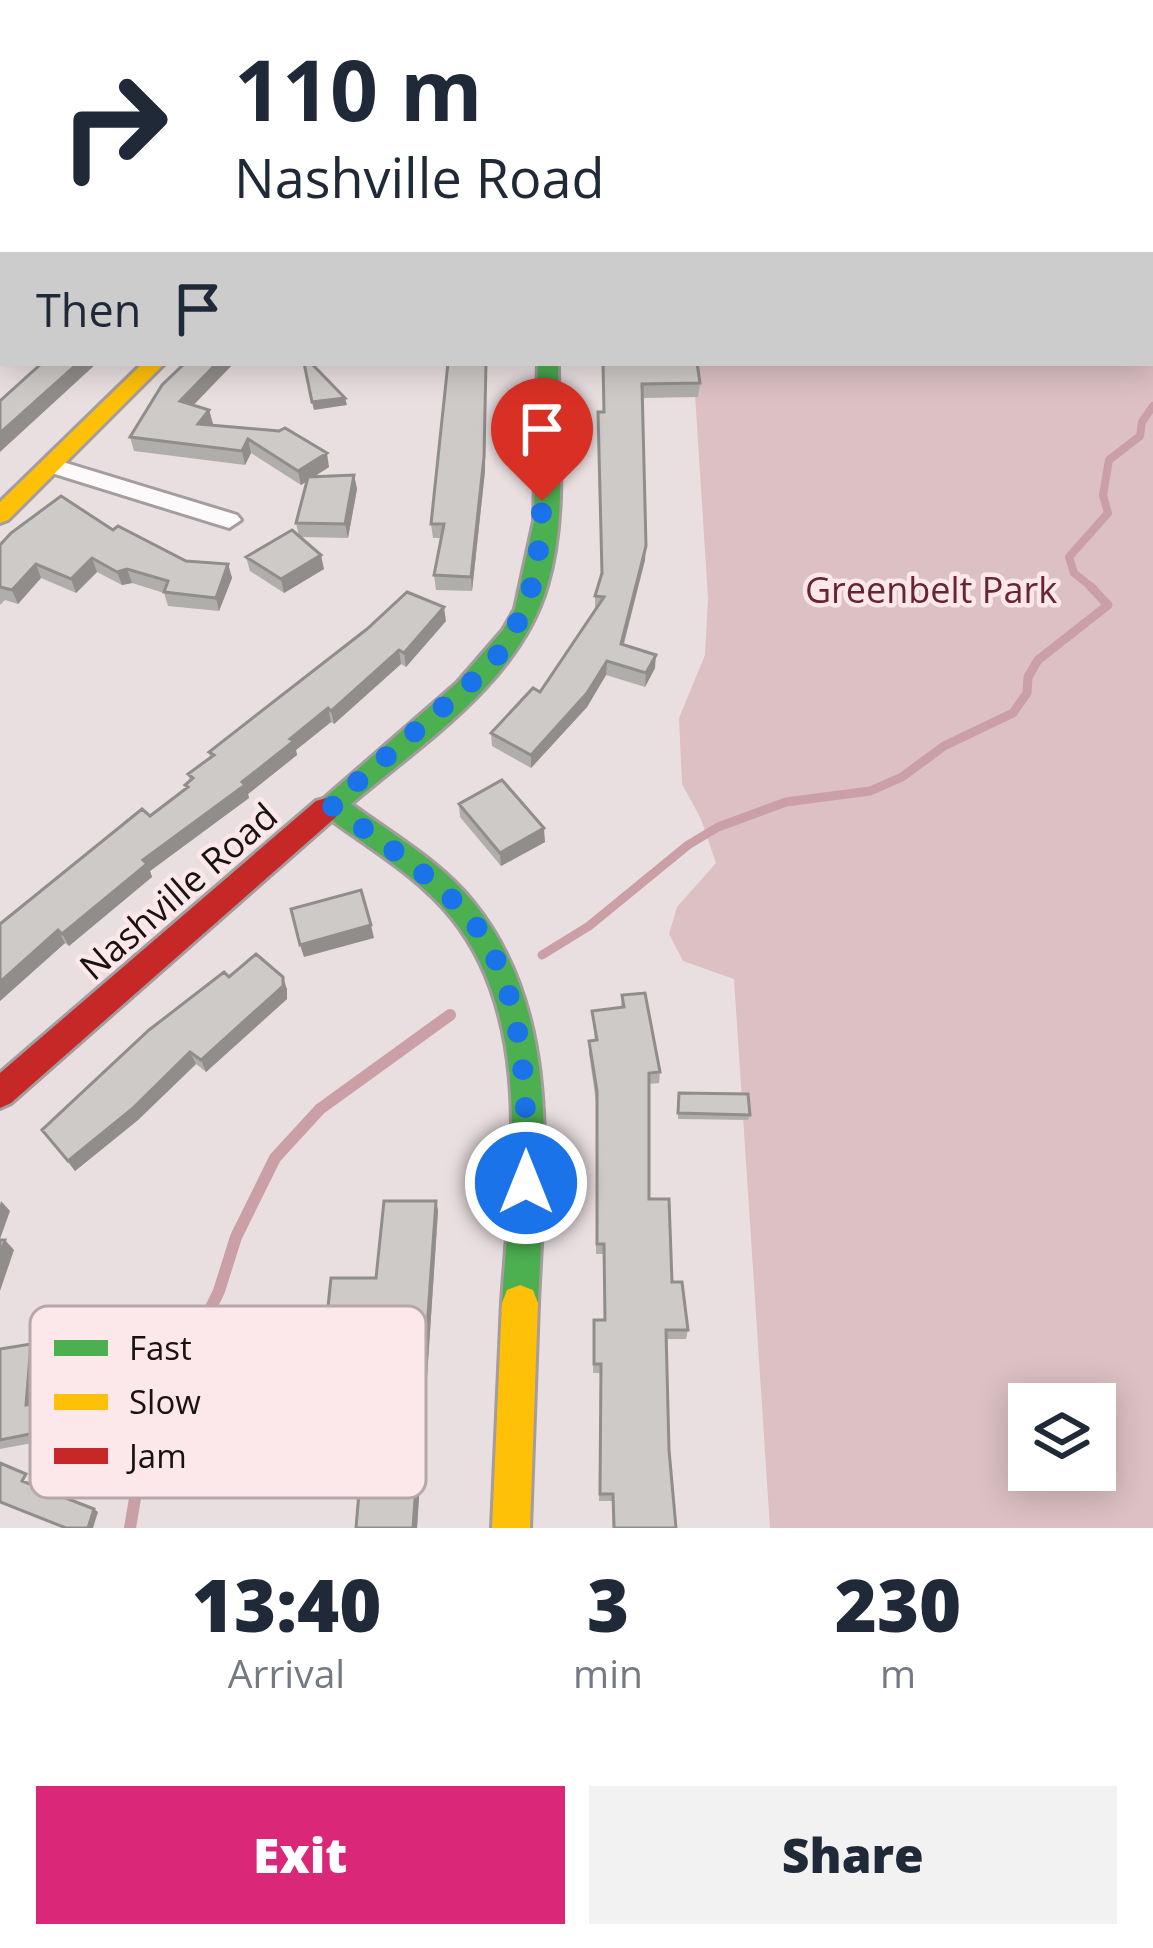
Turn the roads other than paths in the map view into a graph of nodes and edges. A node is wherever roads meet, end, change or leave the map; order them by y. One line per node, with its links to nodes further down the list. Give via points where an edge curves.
1 (151, 366): 3 (street)
2 (548, 366): 6 (street, Nashville Road, via 530,604 490,666)
3 (53, 466): 4 (street); 5 (street)
4 (0, 515)
5 (229, 520)
6 (331, 805): 7 (street, Nashville Road); 8 (street, via 464,911 493,956 511,1010 527,1137)
7 (0, 1093)
8 (511, 1528)

